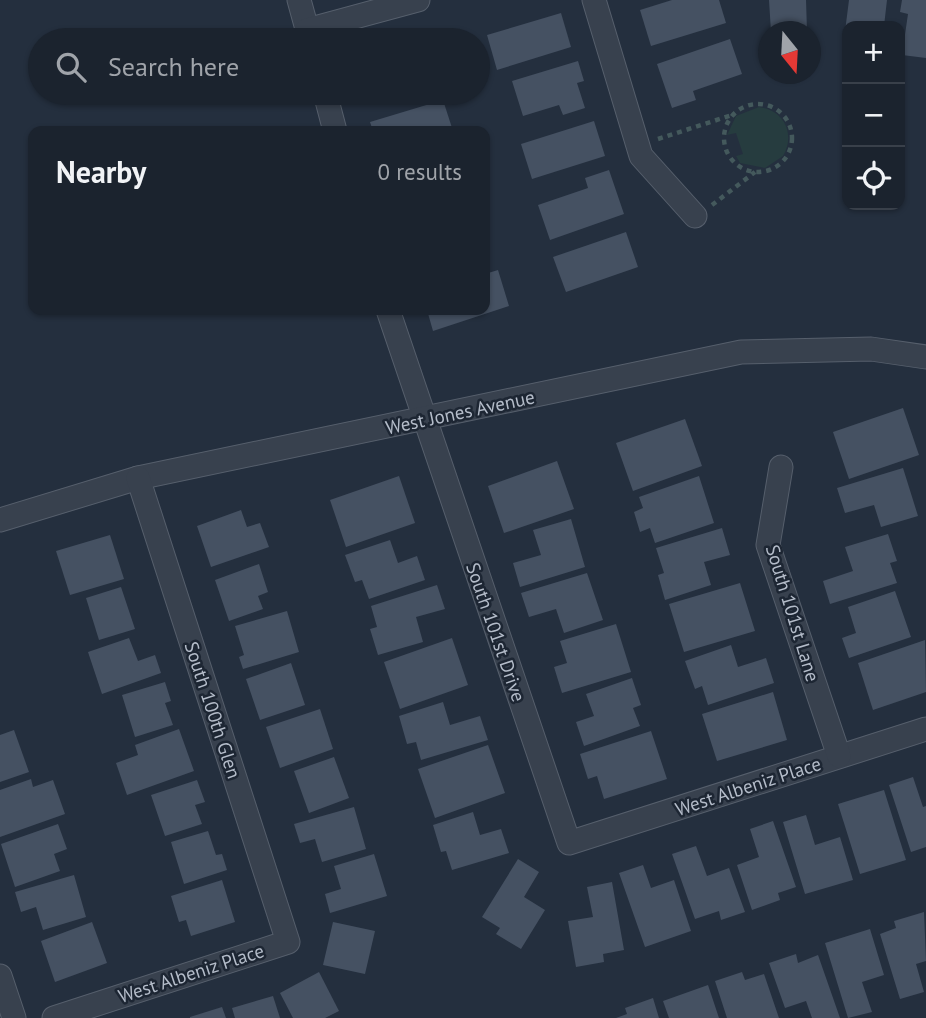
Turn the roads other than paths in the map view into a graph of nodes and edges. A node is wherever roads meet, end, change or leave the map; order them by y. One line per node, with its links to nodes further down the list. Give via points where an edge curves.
1 (299, 0): 4 (street)
2 (418, 0): 5 (street)
3 (594, 0): 8 (street, via 641,156)
4 (307, 28)
5 (331, 28)
6 (328, 105): 7 (street)
7 (334, 126)
8 (695, 216)
9 (390, 315): 11 (street)
10 (926, 357): 11 (street, West Jones Avenue, via 871,349 741,352)
11 (424, 420): 13 (street, West Jones Avenue); 17 (street, South 101st Drive)
12 (781, 467): 16 (street, South 101st Lane, via 768,545)
13 (138, 478): 14 (street, West Jones Avenue); 18 (street, South 100th Glen)
14 (0, 520)
15 (926, 729): 16 (street, West Albeniz Place)
16 (839, 756): 17 (street, West Albeniz Place)
17 (569, 843)
18 (288, 942): 21 (street, West Albeniz Place)
19 (0, 976): 20 (street)
20 (14, 1018)
21 (54, 1018)

